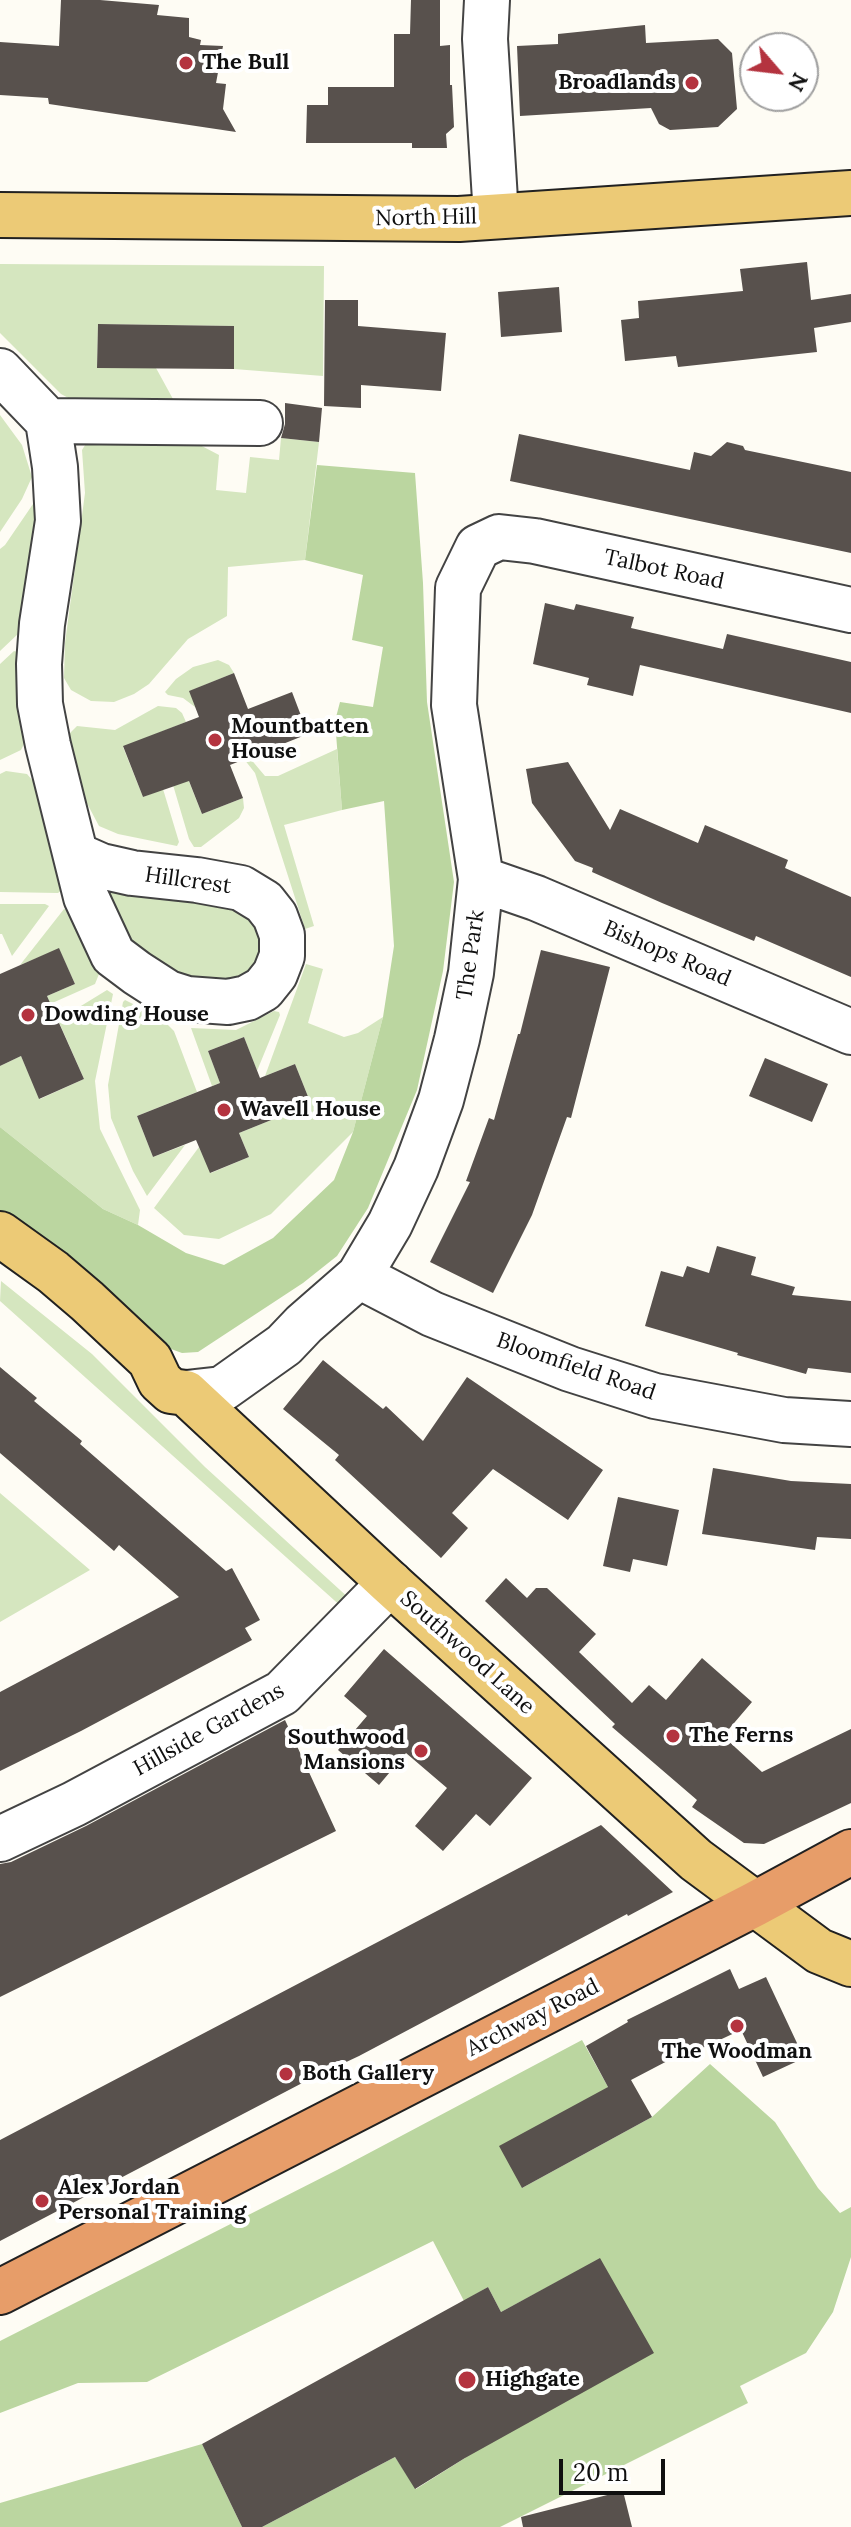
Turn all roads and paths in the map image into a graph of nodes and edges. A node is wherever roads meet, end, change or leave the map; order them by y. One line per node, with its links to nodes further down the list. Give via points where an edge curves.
1 (487, 0): 4 (street)
2 (851, 193): 4 (main road, North Hill)
3 (0, 215): 4 (main road, North Hill)
4 (496, 216)
5 (0, 371): 6 (street)
6 (48, 421): 7 (street); 10 (street, Hillcrest, via 58,521 42,624 40,704)
7 (260, 423)
8 (478, 547): 9 (street, Talbot Road, via 499,537 535,541); 11 (street, The Park, via 458,588 454,705)
9 (851, 610)
10 (76, 855): 10 (street, Hillcrest, via 132,873 241,888 275,916 282,935 275,974 263,989 228,1002 168,993 113,955 86,897)
11 (481, 879): 12 (street, Bishops Road); 14 (street, The Park, via 471,973 441,1100 390,1224)
12 (851, 1032)
13 (0, 1234): 15 (main road, Southwood Lane, via 65,1282 150,1360 171,1391)
14 (359, 1276): 15 (street, The Park, via 284,1345 222,1389); 16 (street, Bloomfield Road, via 501,1342 655,1396 784,1420)
15 (186, 1393): 17 (main road, Southwood Lane)
16 (851, 1424)
17 (390, 1583): 18 (street, Hillside Gardens, via 282,1693); 20 (main road, Southwood Lane, via 687,1852)
18 (0, 1839)
19 (851, 1852): 20 (highway, Archway Road)
20 (755, 1904): 21 (main road, Southwood Lane, via 819,1951); 22 (highway, Archway Road)
21 (851, 1964)
22 (0, 2292)

